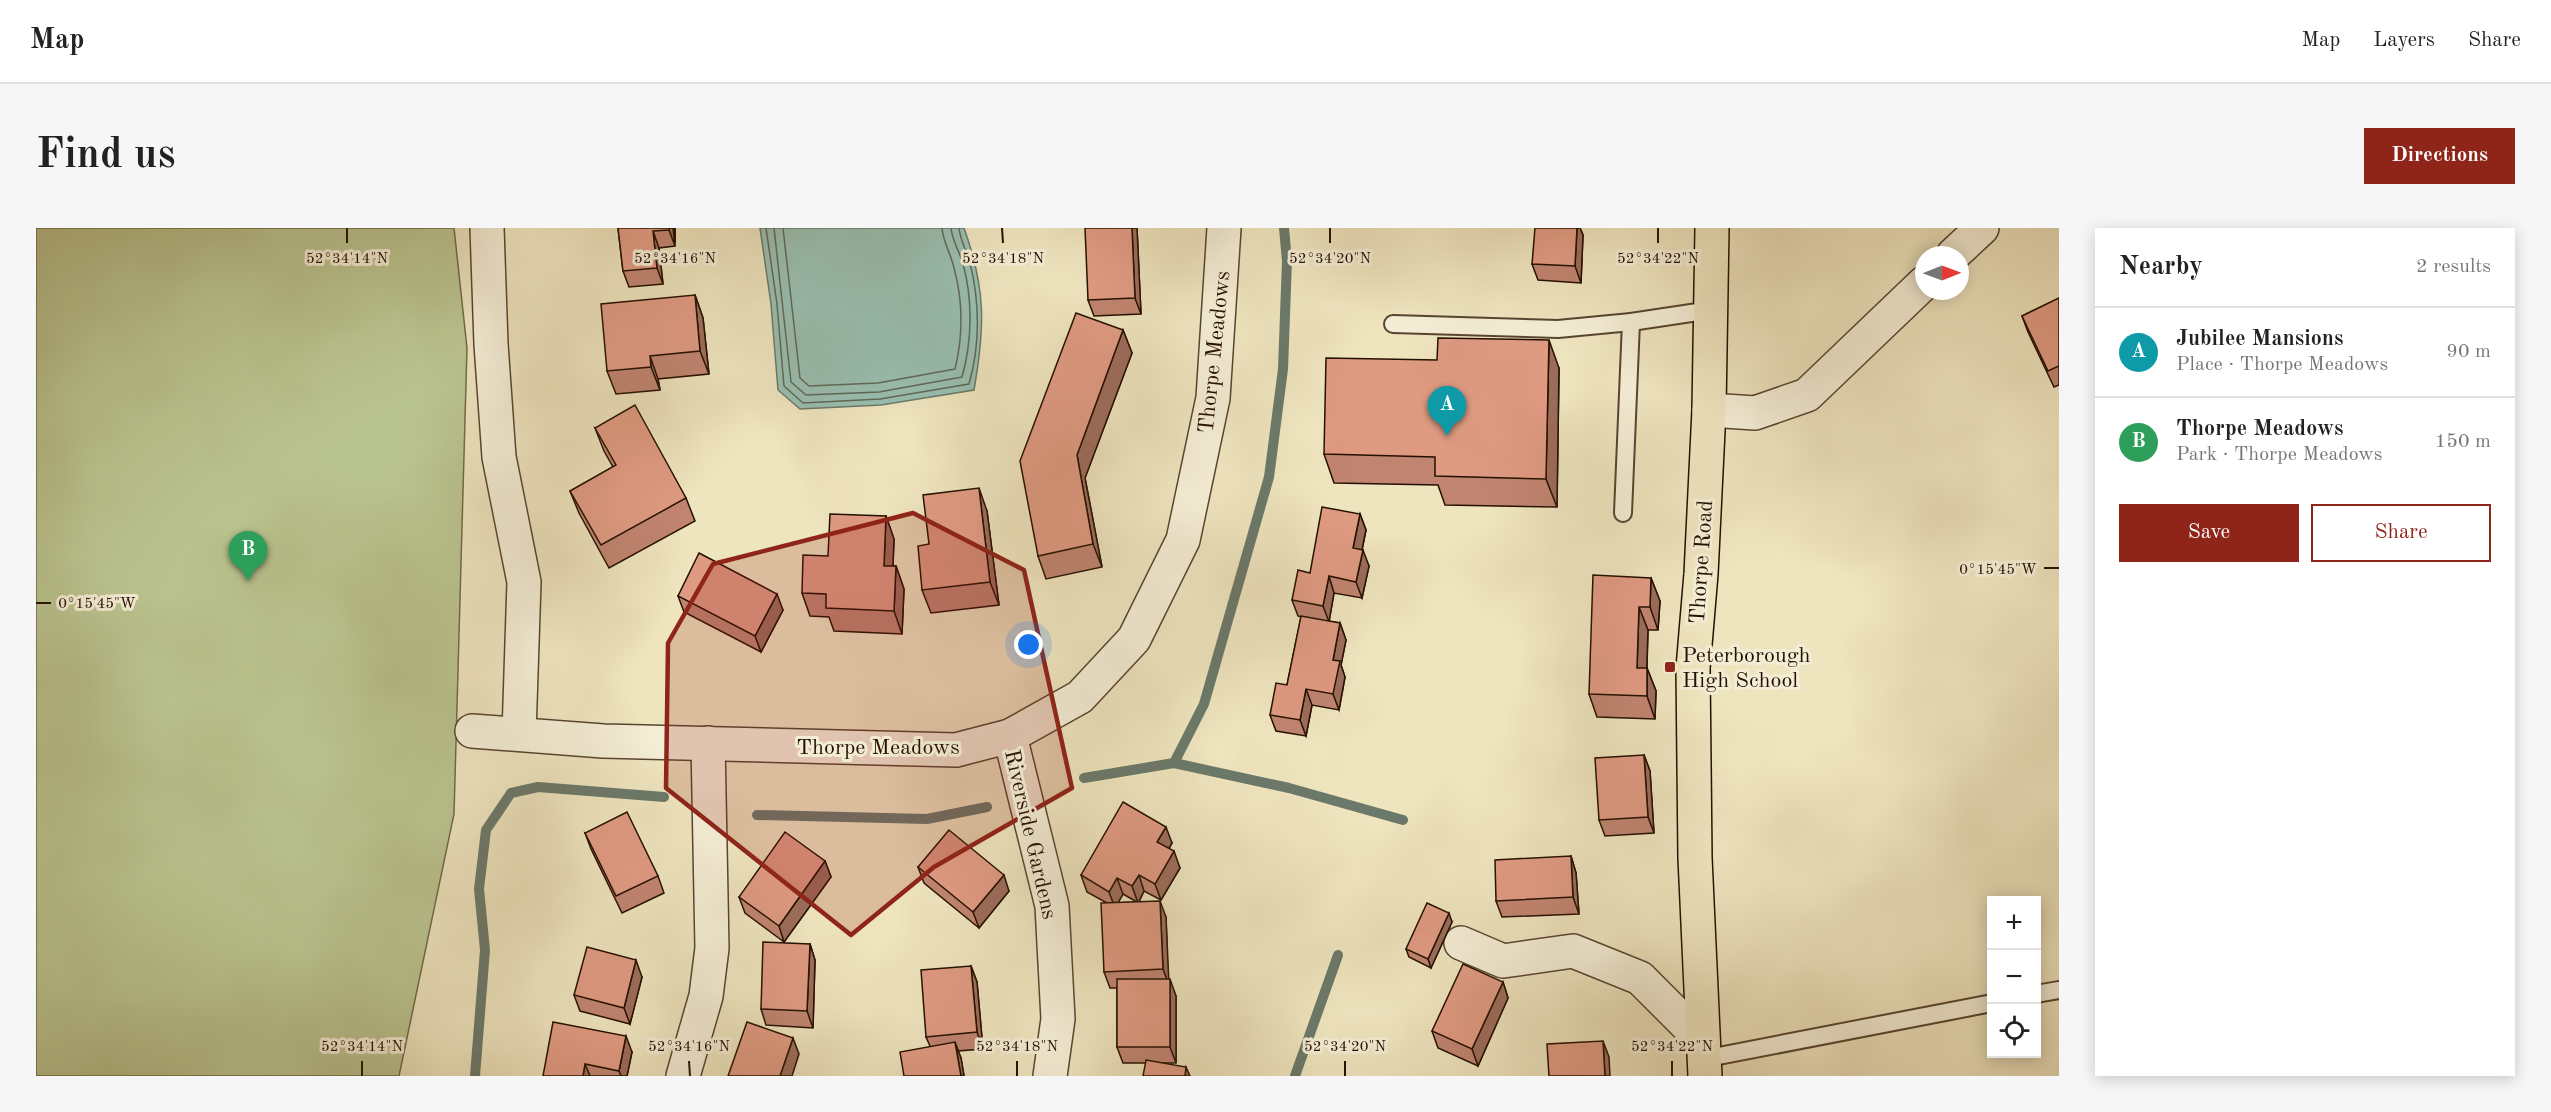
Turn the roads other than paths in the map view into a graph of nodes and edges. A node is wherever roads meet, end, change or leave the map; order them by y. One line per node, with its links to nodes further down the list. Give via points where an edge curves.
1 (487, 228): 13 (street, via 499,457 524,582)
2 (1224, 228): 14 (street, Thorpe Meadows, via 1213,398 1183,540 1134,639 1080,697)
3 (1713, 228): 7 (main road, Thorpe Road)
4 (1982, 228): 5 (street)
5 (1963, 246)
6 (1915, 292): 10 (street, via 1807,395 1755,413)
7 (1711, 310): 8 (lane); 10 (main road, Thorpe Road)
8 (1630, 322): 9 (lane, via 1558,329); 11 (lane)
9 (1393, 324)
10 (1709, 410): 20 (main road, Thorpe Road, via 1693,668)
11 (1623, 513)
12 (472, 731): 13 (street, Thorpe Meadows)
13 (519, 734): 15 (street, Thorpe Meadows)
14 (1010, 736): 15 (street, Thorpe Meadows, via 956,750); 22 (street, Riverside Gardens, via 1052,906 1058,1019)
15 (708, 743): 21 (street, via 712,948 706,996)
16 (1461, 943): 20 (street, via 1503,960 1572,951 1640,978)
17 (2059, 990): 18 (lane)
18 (2041, 993)
19 (1987, 1004): 20 (lane)
20 (1703, 1059)
21 (683, 1076)
22 (1050, 1076)

